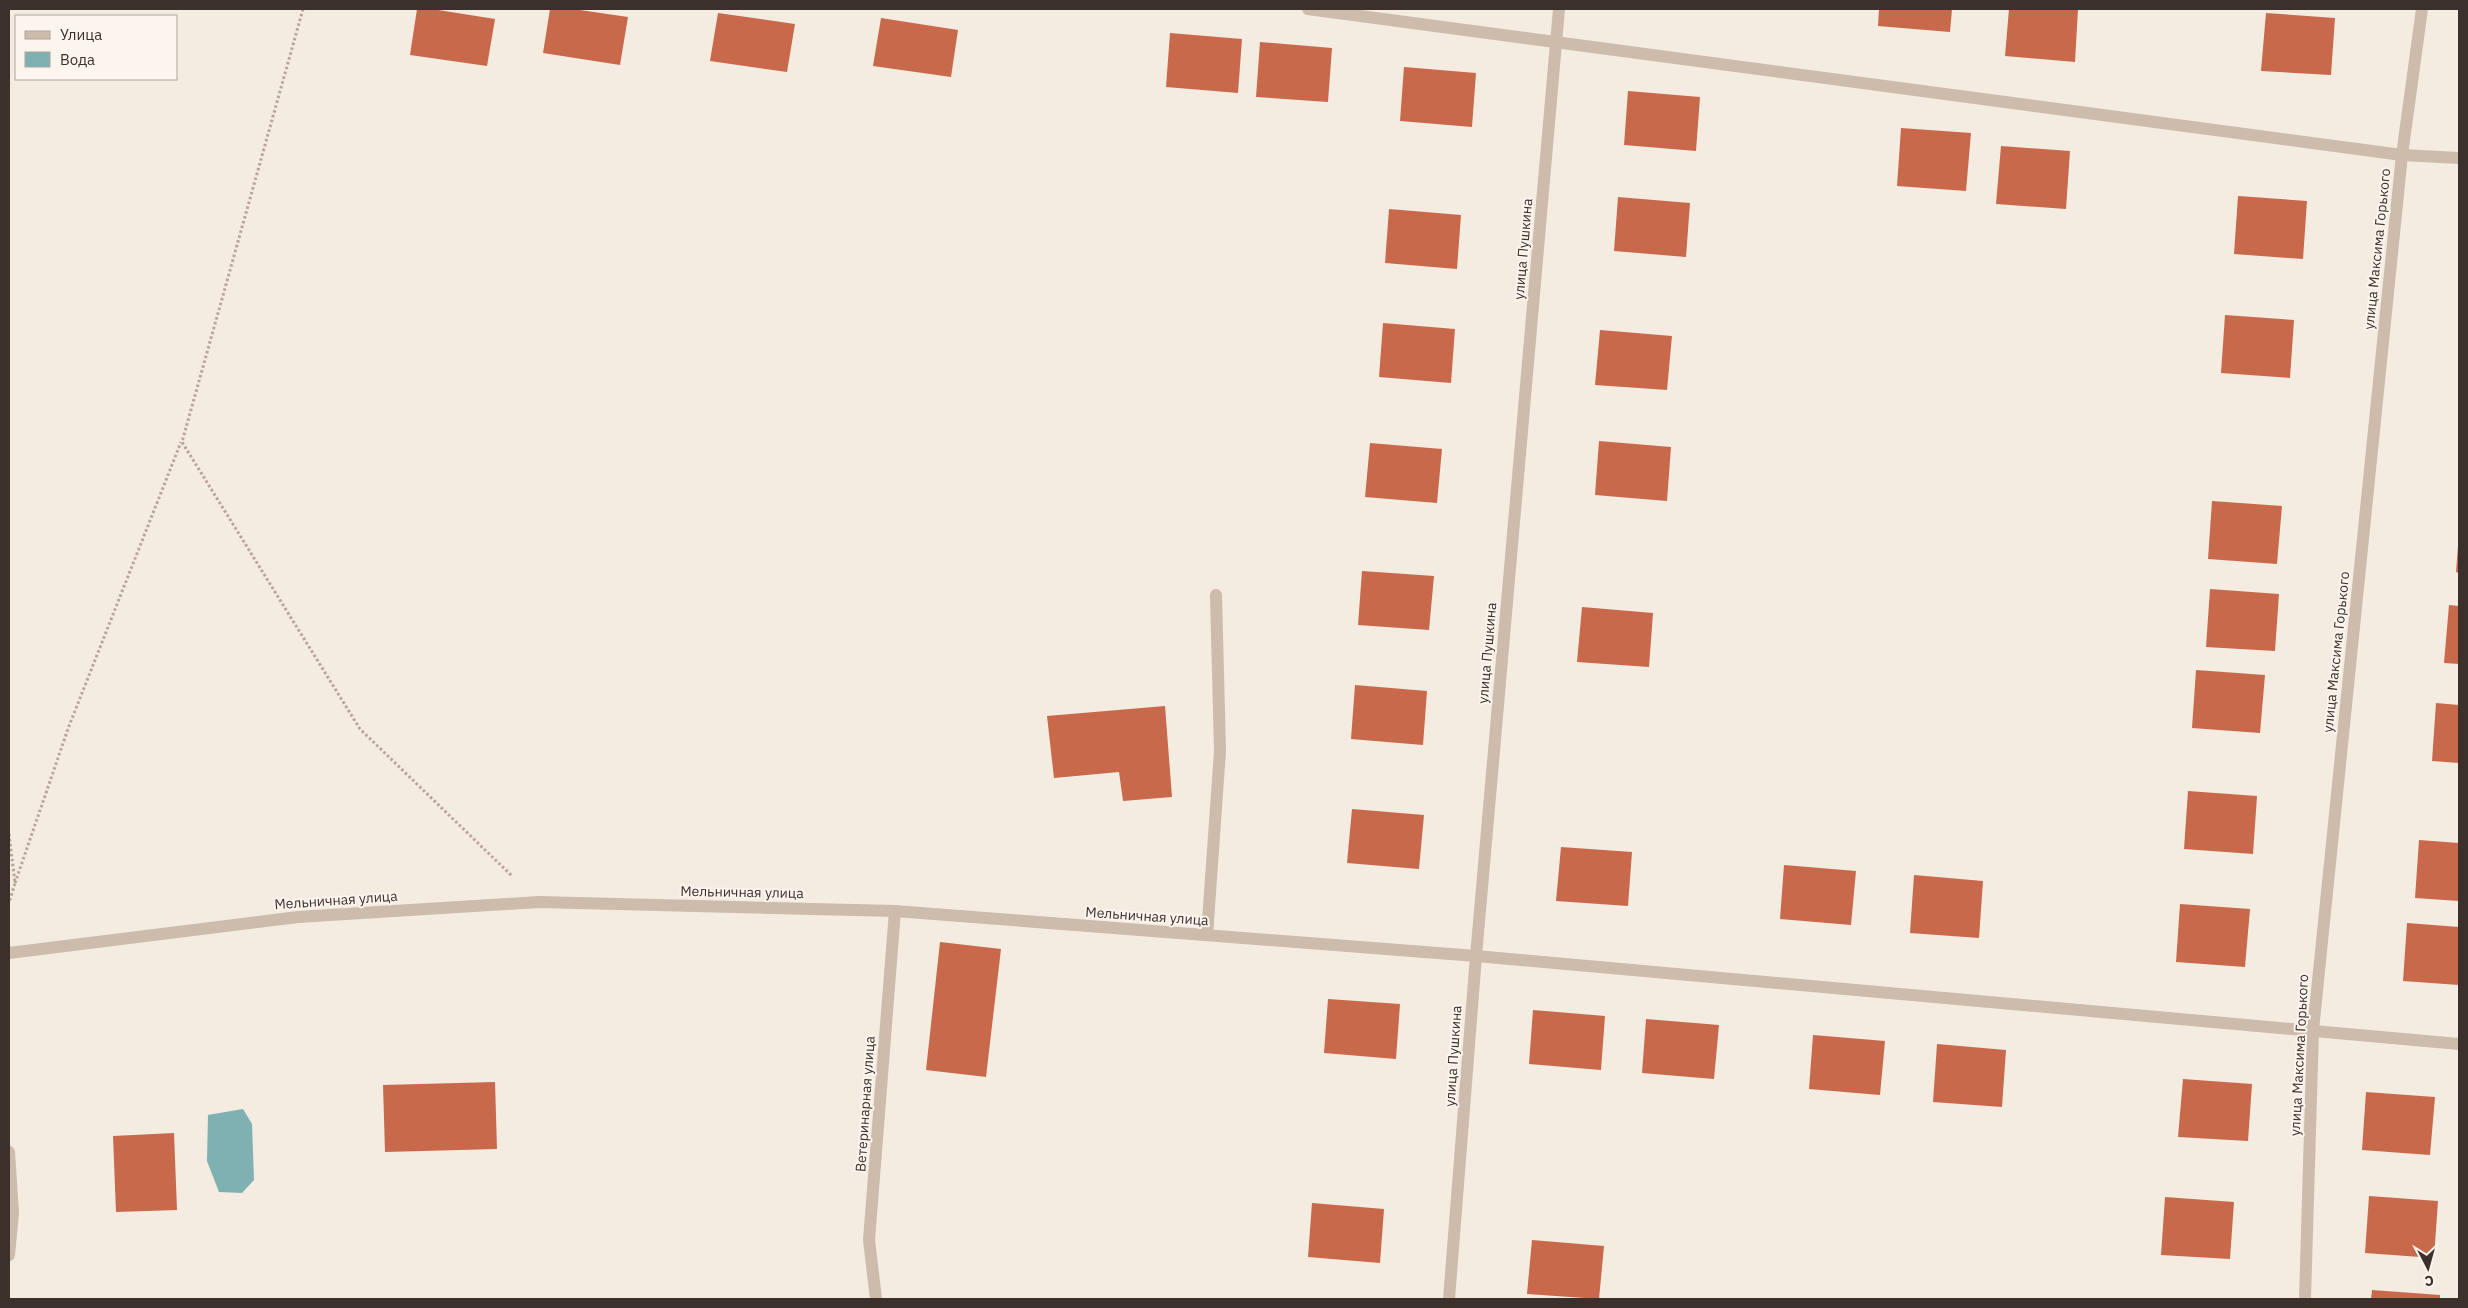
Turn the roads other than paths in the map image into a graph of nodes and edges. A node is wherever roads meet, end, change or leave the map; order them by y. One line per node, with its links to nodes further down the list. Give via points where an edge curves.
1 (1308, 9): 4 (street)
2 (1559, 9): 4 (street, улица Пушкина)
3 (2422, 9): 5 (street, улица Максима Горького)
4 (1556, 42): 5 (street); 11 (street, улица Пушкина)
5 (2402, 155): 6 (street); 12 (street, улица Максима Горького)
6 (2459, 158)
7 (1216, 595): 9 (street, via 1220,751)
8 (895, 911): 9 (street, Мельничная улица); 10 (street, Мельничная улица, via 539,902 298,917); 16 (street, Ветеринарная улица, via 869,1240)
9 (1207, 935): 11 (street, Мельничная улица)
10 (9, 953)
11 (1476, 956): 12 (street, Мельничная улица); 17 (street, улица Пушкина)
12 (2313, 1030): 13 (street, Мельничная улица); 18 (street, улица Максима Горького)
13 (2459, 1044)
14 (9, 1152): 15 (street, via 13,1213)
15 (9, 1255)
16 (876, 1299)
17 (1450, 1299)
18 (2305, 1299)

